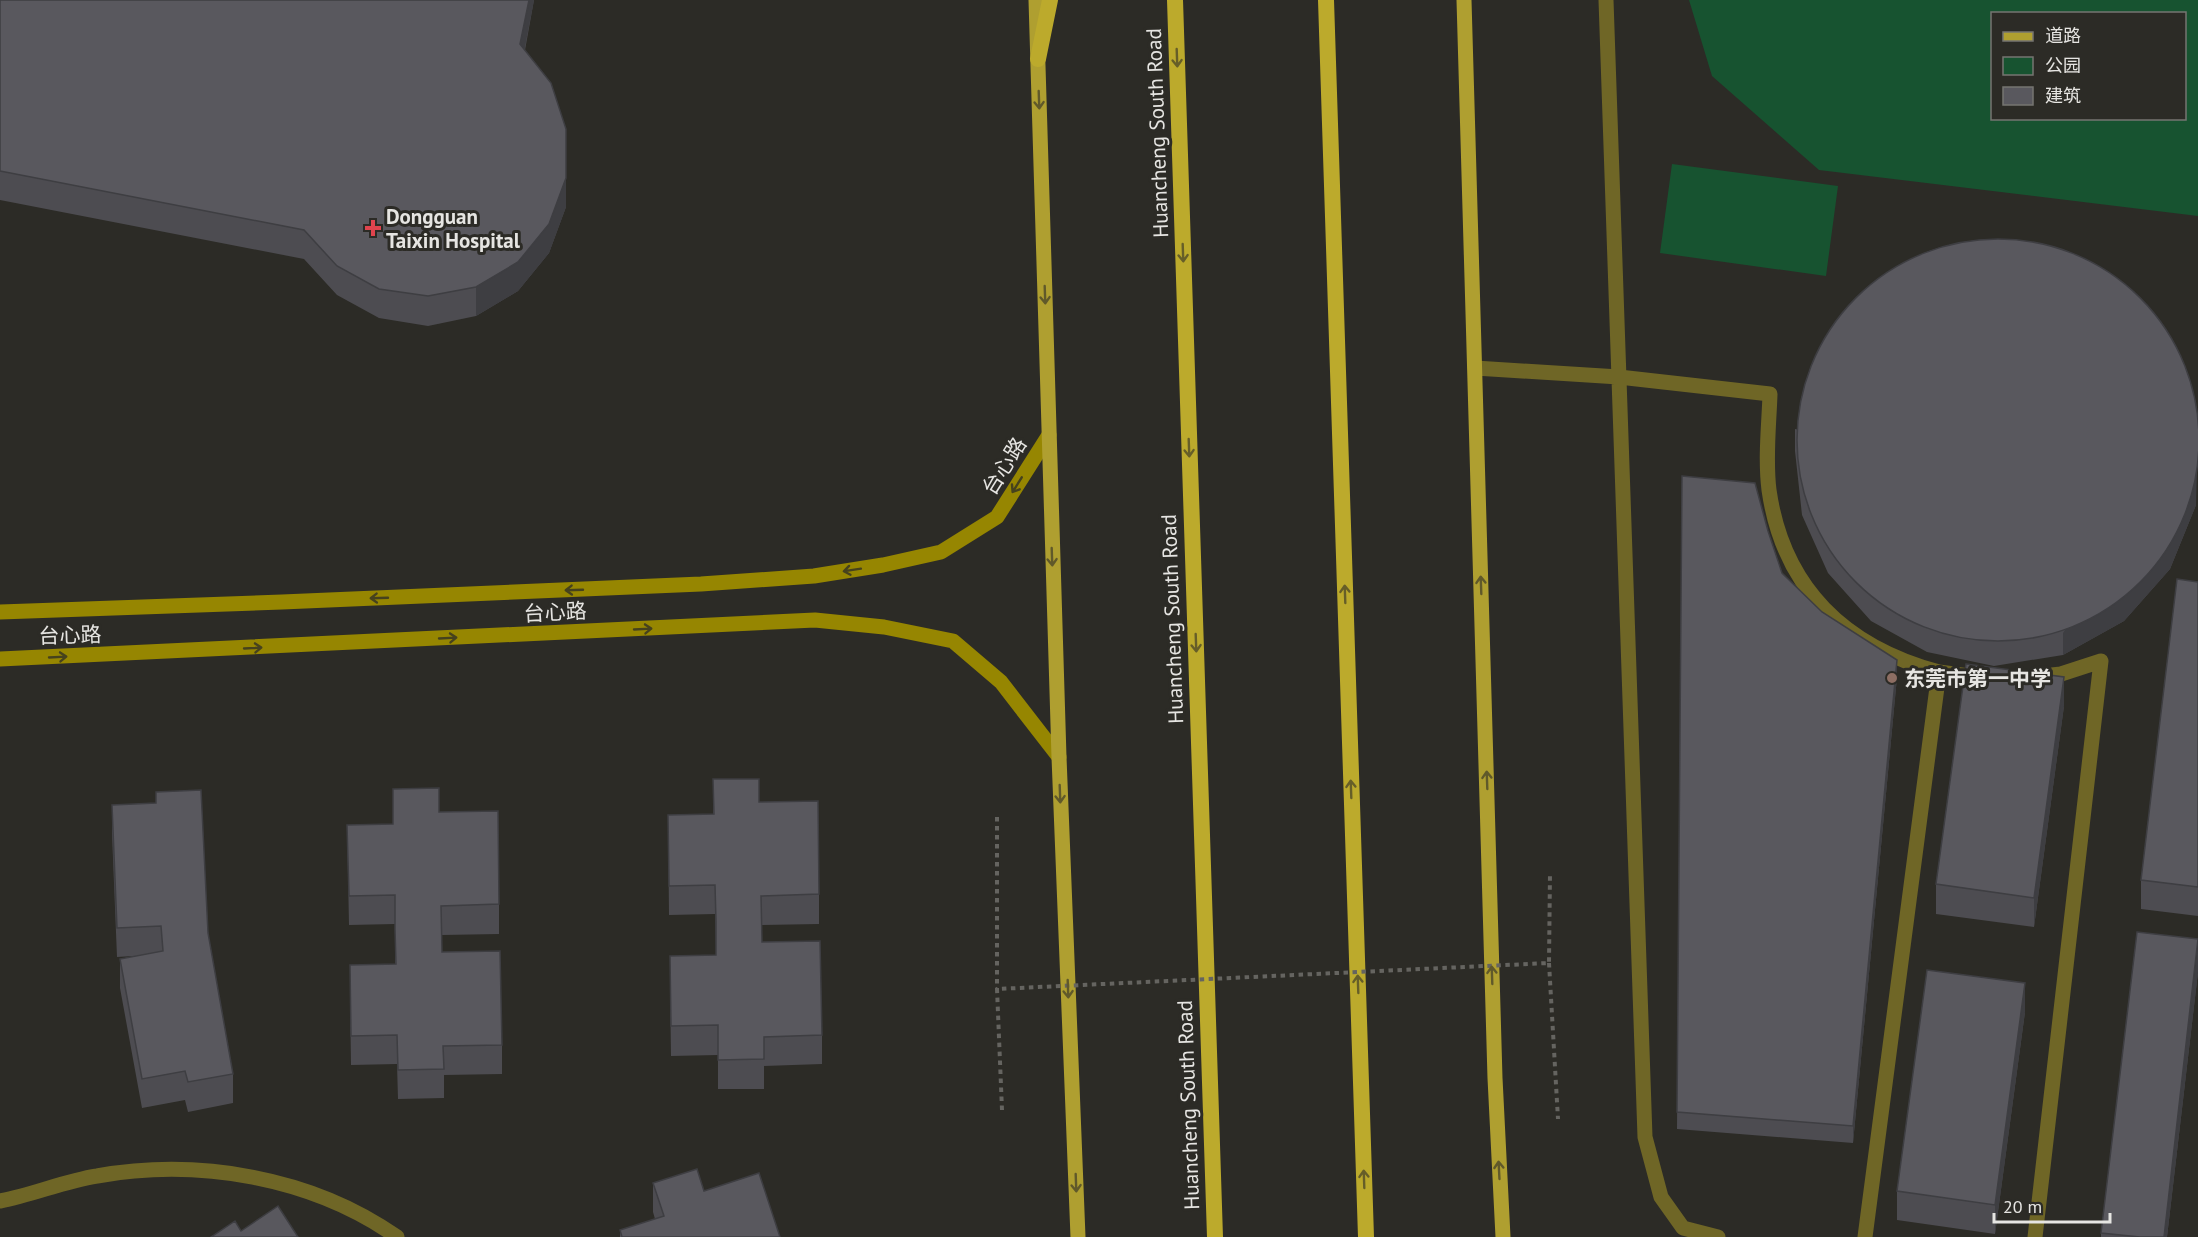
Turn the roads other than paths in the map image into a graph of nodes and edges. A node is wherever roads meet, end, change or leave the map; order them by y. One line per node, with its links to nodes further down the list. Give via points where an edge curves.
1 (1036, 0): 7 (main road)
2 (1050, 0): 7 (highway)
3 (1175, 0): 20 (highway, Huancheng South Road, one-way to 20)
4 (1326, 0): 21 (highway, one-way to 4)
5 (1464, 0): 8 (main road)
6 (1606, 0): 9 (lane)
7 (1038, 59): 10 (main road, one-way to 10)
8 (1475, 368): 9 (lane); 22 (main road, one-way to 8)
9 (1619, 377): 13 (lane, via 1770,394 1769,488 1792,566 1807,590 1849,630 1897,658); 23 (lane, via 1645,1137 1661,1197 1683,1228)
10 (1048, 435): 11 (main road, 台心路, one-way to 11, via 997,517 941,552 884,565 814,576 701,584); 16 (main road, one-way to 16)
11 (0, 612)
12 (0, 659): 16 (main road, 台心路, one-way to 16, via 815,620 884,627 953,641 1001,682)
13 (1939, 672): 14 (lane); 24 (lane)
14 (1998, 678)
15 (2019, 679): 25 (lane, via 2061,674 2101,661)
16 (1059, 757): 19 (main road, one-way to 19)
17 (0, 1201): 18 (lane, via 96,1176 169,1168 242,1174 313,1193 380,1224)
18 (397, 1237)
19 (1078, 1237)
20 (1215, 1237)
21 (1366, 1237)
22 (1503, 1237)
23 (1718, 1237)
24 (1865, 1237)
25 (2035, 1237)

